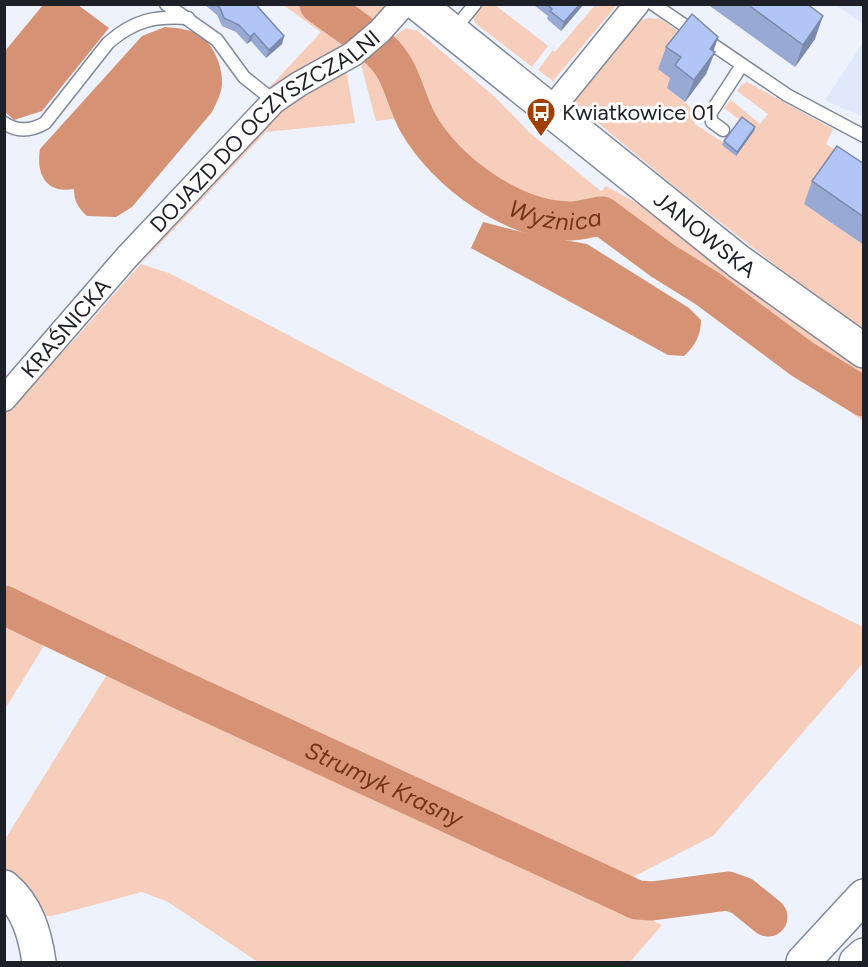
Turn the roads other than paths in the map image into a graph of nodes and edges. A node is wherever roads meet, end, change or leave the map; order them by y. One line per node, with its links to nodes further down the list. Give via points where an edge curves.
1 (166, 4): 7 (lane)
2 (404, 4): 10 (street, DOJAZD DO OCZYSZCZALNI, via 353,54)
3 (418, 4): 8 (main road, JANOWSKA)
4 (475, 4): 8 (lane)
5 (637, 4): 11 (street)
6 (653, 4): 9 (lane)
7 (188, 18): 10 (lane, via 217,40 244,77); 12 (lane, via 140,22 121,32 45,123 26,130)
8 (452, 32): 11 (main road, JANOWSKA)
9 (742, 65): 13 (lane, via 710,114 712,122); 14 (lane, via 787,95)
10 (274, 101): 15 (street, DOJAZD DO OCZYSZCZALNI)
11 (550, 111): 16 (main road, JANOWSKA, via 738,261)
12 (4, 123)
13 (723, 130)
14 (864, 136)
15 (127, 257): 17 (street, KRAŚNICKA)
16 (864, 351)
17 (4, 399)
18 (4, 886): 21 (main road, via 31,926)
19 (864, 896): 22 (main road)
20 (864, 955): 23 (main road)
21 (39, 963)
22 (803, 963)
23 (856, 963)

